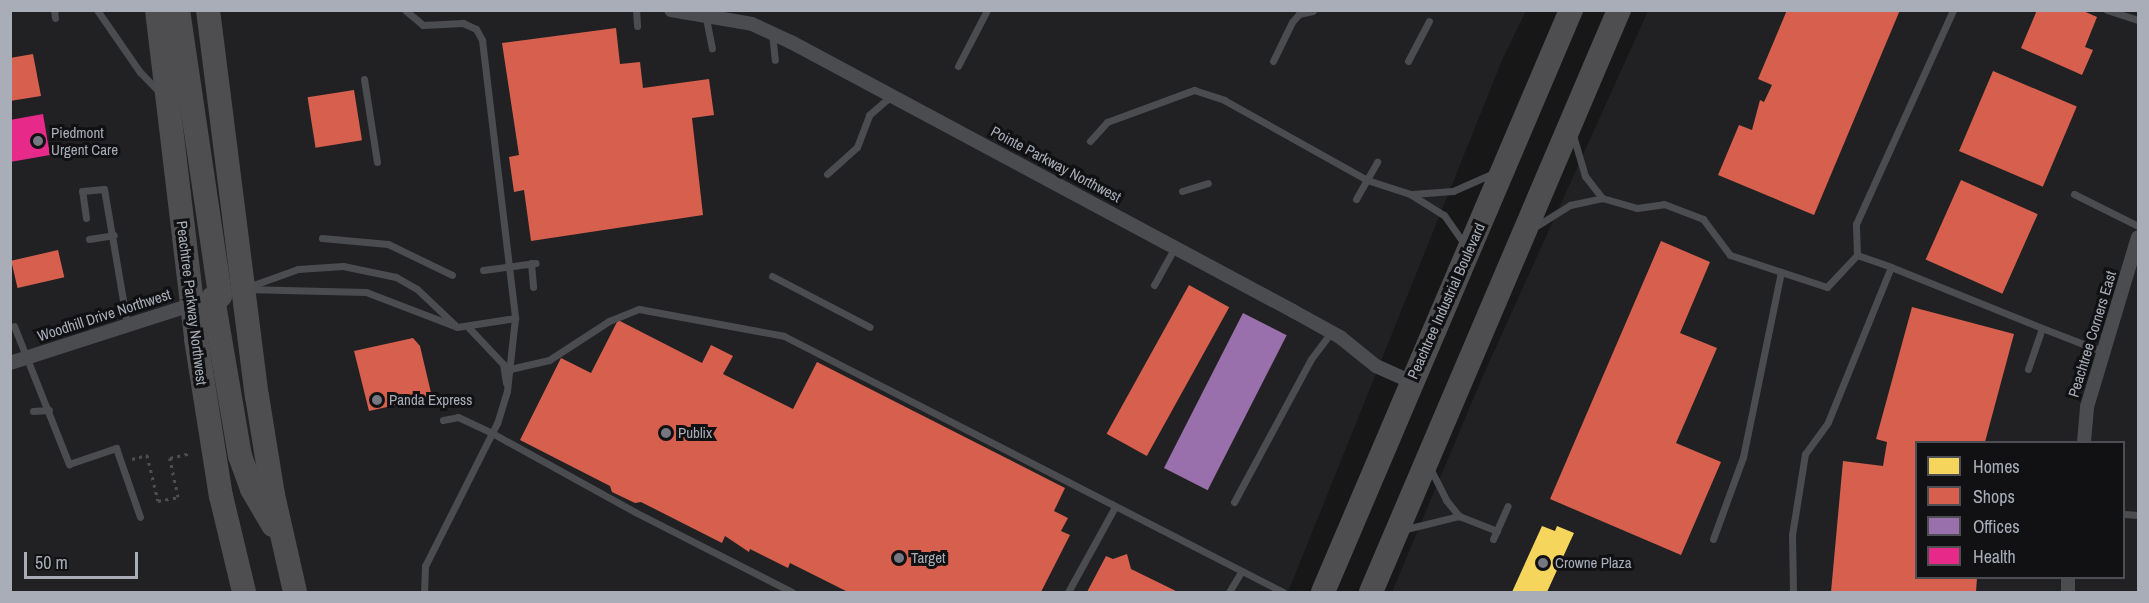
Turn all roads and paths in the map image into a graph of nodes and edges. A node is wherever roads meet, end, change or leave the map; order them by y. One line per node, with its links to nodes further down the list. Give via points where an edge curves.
1 (97, 10): 27 (lane, via 140,72)
2 (157, 10): 27 (highway, Peachtree Parkway Northwest)
3 (178, 10): 59 (highway)
4 (208, 10): 59 (highway, Peachtree Parkway Northwest)
5 (405, 10): 51 (lane, via 423,25 464,23 476,29 482,40)
6 (636, 10): 18 (lane)
7 (670, 10): 15 (street, Pointe Parkway Northwest)
8 (987, 10): 24 (lane)
9 (1571, 10): 32 (highway, Peachtree Industrial Boulevard)
10 (1618, 10): 28 (highway)
11 (1953, 10): 50 (lane, via 1856,224)
12 (2108, 10): 14 (lane)
13 (1313, 11): 22 (lane, via 1299,14)
14 (2121, 14): 16 (lane)
15 (706, 18): 19 (street, Pointe Parkway Northwest, via 752,24); 20 (lane)
16 (2139, 20)
17 (1429, 21): 23 (lane)
18 (637, 26)
19 (772, 33): 21 (lane); 26 (street, Pointe Parkway Northwest)
20 (712, 48)
21 (775, 60)
22 (1273, 61)
23 (1408, 61)
24 (958, 66)
25 (364, 79): 30 (lane)
26 (892, 95): 33 (lane, via 869,115 857,147); 48 (street, Pointe Parkway Northwest)
27 (169, 102): 59 (highway, Peachtree Parkway Northwest)
28 (1571, 124): 39 (lane, via 1585,176); 47 (highway)
29 (1090, 141): 34 (lane, via 1107,122 1194,90 1224,100)
30 (377, 162)
31 (1377, 162): 34 (lane)
32 (1504, 169): 37 (lane, via 1453,191); 49 (highway, Peachtree Industrial Boulevard)
33 (827, 174)
34 (1367, 180): 37 (lane); 40 (lane)
35 (1208, 183): 36 (lane)
36 (1182, 191)
37 (1410, 194): 49 (lane, via 1444,215)
38 (2074, 194): 42 (lane)
39 (1602, 198): 47 (lane, via 1570,205 1541,221); 54 (lane, via 1637,208 1664,204 1703,219 1730,255)
40 (1356, 199)
41 (86, 218): 43 (lane, via 82,191 104,189)
42 (2139, 226)
43 (114, 236): 46 (lane); 61 (lane)
44 (2139, 237): 68 (street, Peachtree Corners East)
45 (322, 238): 55 (lane, via 388,244)
46 (88, 239)
47 (1522, 242): 81 (highway)
48 (1175, 247): 57 (lane); 67 (street, Pointe Parkway Northwest)
49 (1468, 249): 73 (highway, Peachtree Industrial Boulevard)
50 (1857, 255): 52 (lane); 54 (lane, via 1827,287)
51 (510, 265): 53 (lane); 58 (lane, via 533,263); 60 (lane)
52 (1891, 267): 66 (lane); 102 (lane, via 1828,422 1805,454 1792,535)
53 (483, 270)
54 (1781, 272): 90 (lane, via 1743,457)
55 (452, 275)
56 (772, 276): 64 (lane)
57 (1154, 285)
58 (533, 287)
59 (217, 297): 61 (street, Woodhill Drive Northwest); 63 (lane, via 330,289 366,292); 63 (lane, via 298,269 344,266 396,277 417,289); 93 (highway, Peachtree Parkway Northwest, via 221,496); 94 (highway, Peachtree Parkway Northwest)
60 (515, 318): 65 (lane); 71 (lane)
61 (127, 324): 69 (street, Woodhill Drive Northwest)
62 (14, 326): 69 (lane)
63 (457, 327): 65 (lane)
64 (870, 327)
65 (469, 328): 74 (lane, via 503,364)
66 (2042, 328): 68 (lane); 72 (lane)
67 (1331, 332): 73 (street, Pointe Parkway Northwest, via 1376,366); 83 (lane, via 1311,359)
68 (2104, 352): 79 (street, Peachtree Corners East, via 2087,406)
69 (26, 357): 70 (street, Woodhill Drive Northwest); 75 (lane)
70 (10, 363)
71 (510, 369): 74 (lane); 85 (lane, via 549,360 609,321 639,309 784,336)
72 (2028, 369)
73 (1410, 381): 100 (highway, Peachtree Industrial Boulevard)
74 (507, 391): 78 (lane)
75 (49, 410): 76 (lane); 82 (lane, via 69,464 116,448)
76 (33, 411)
77 (443, 420): 78 (lane, via 458,417)
78 (492, 433): 95 (lane, via 425,566); 96 (lane)
79 (2084, 441)
80 (191, 453): 82 (path, via 170,458 178,497 158,501 147,455)
81 (1427, 458): 86 (lane, via 1446,500); 89 (highway)
82 (121, 462): 87 (lane)
83 (1234, 502)
84 (1508, 506): 88 (lane)
85 (1115, 507): 92 (lane); 97 (lane)
86 (1459, 516): 88 (lane); 89 (lane, via 1412,525)
87 (140, 517)
88 (1497, 531): 91 (lane)
89 (1394, 537): 101 (highway)
90 (1713, 538)
91 (1493, 539)
92 (1241, 572): 98 (lane); 99 (lane)
93 (244, 592)
94 (295, 592)
95 (424, 592)
96 (792, 592)
97 (1068, 592)
98 (1229, 592)
99 (1283, 592)
100 (1323, 592)
101 (1371, 592)
102 (1794, 592)

